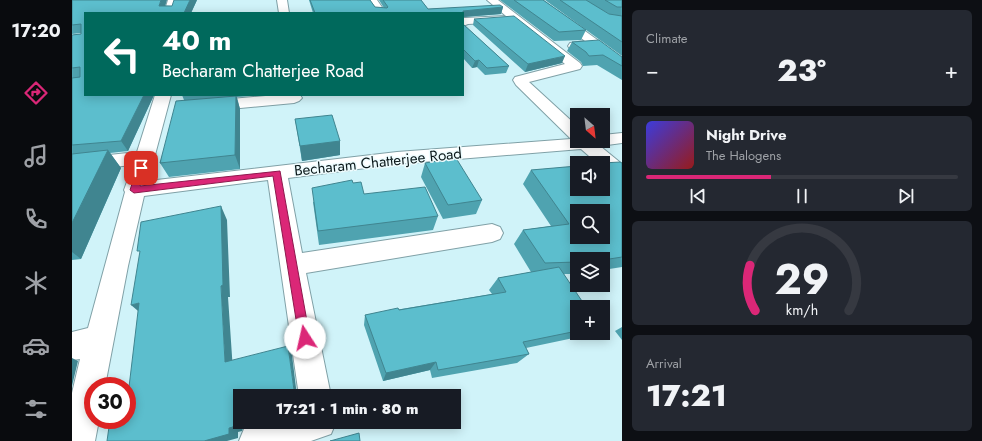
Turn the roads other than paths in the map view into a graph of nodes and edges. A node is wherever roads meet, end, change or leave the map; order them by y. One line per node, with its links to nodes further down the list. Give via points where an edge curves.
1 (173, 0): 6 (street)
2 (282, 0): 7 (street)
3 (372, 0): 8 (street)
4 (492, 0): 9 (street)
5 (536, 0): 13 (street)
6 (169, 12)
7 (284, 12)
8 (380, 12)
9 (514, 18): 10 (street); 14 (street)
10 (464, 22)
11 (464, 25): 12 (street)
12 (475, 36)
13 (597, 44): 14 (street); 15 (street)
14 (552, 47): 17 (street, via 575,66)
15 (609, 54)
16 (510, 68): 17 (street)
17 (522, 78): 21 (street, via 521,82)
18 (163, 96): 28 (street, via 166,111)
19 (294, 98): 20 (street)
20 (196, 108)
21 (570, 129)
22 (622, 138): 23 (street, Becharam Chatterjee Road)
23 (610, 139)
24 (570, 141): 27 (street, Becharam Chatterjee Road)
25 (591, 148): 29 (street)
26 (72, 165): 28 (street, Becharam Chatterjee Road)
27 (277, 172): 28 (street, Becharam Chatterjee Road); 31 (street)
28 (139, 175): 33 (street)
29 (622, 175)
30 (492, 233): 31 (street)
31 (292, 265): 34 (street)
32 (72, 346): 33 (street)
33 (96, 355): 36 (street)
34 (314, 389)
35 (296, 429): 37 (street)
36 (78, 441)
37 (256, 441)

